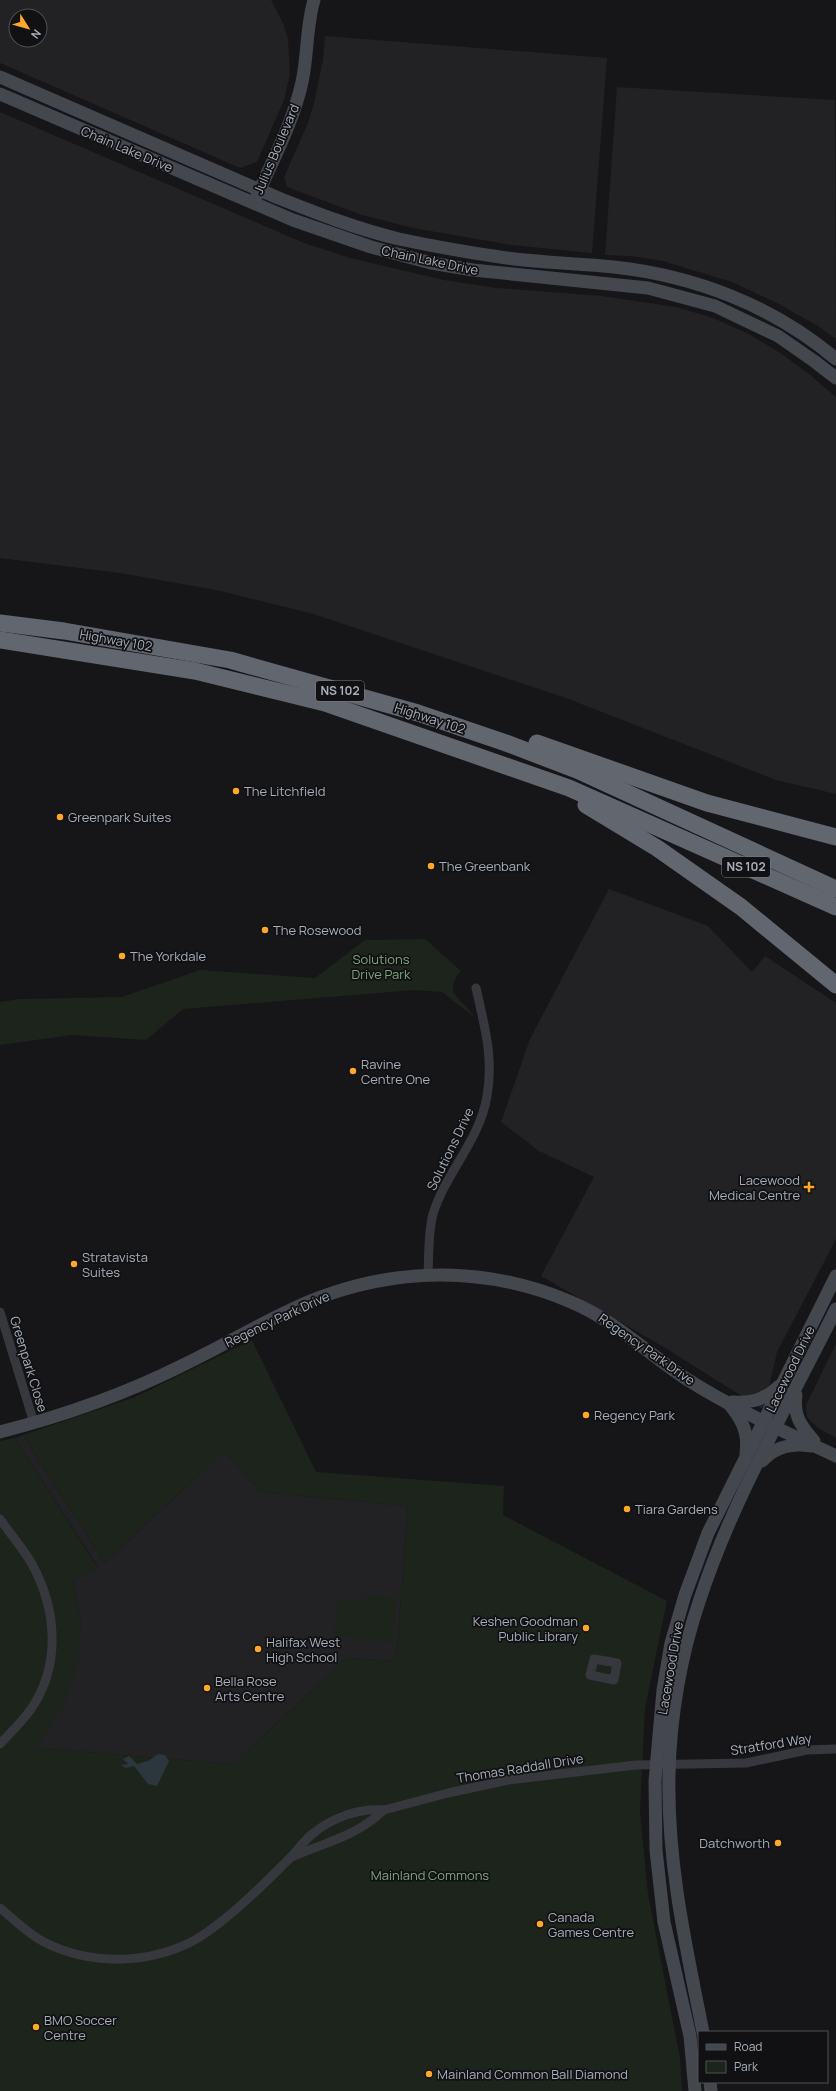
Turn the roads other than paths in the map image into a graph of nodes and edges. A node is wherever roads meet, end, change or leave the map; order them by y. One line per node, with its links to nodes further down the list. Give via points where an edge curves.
1 (314, 0): 6 (street, Julius Boulevard, via 308,27 304,70 296,103)
2 (0, 77): 3 (street, Chain Lake Drive)
3 (35, 93): 5 (street); 6 (street, Chain Lake Drive)
4 (0, 94): 5 (street, Chain Lake Drive)
5 (29, 106): 7 (street, Chain Lake Drive)
6 (260, 189): 7 (street, Julius Boulevard); 8 (street, Chain Lake Drive, via 314,212 398,238 508,258 639,270 704,285 778,318 809,337)
7 (253, 204): 9 (street, Chain Lake Drive, via 331,234 393,254 430,262 512,275 625,284 692,298 734,313 761,327 796,348)
8 (836, 359)
9 (836, 378)
10 (0, 624): 12 (highway, Highway 102 / NS 102, via 64,631)
11 (0, 640): 13 (highway, Highway 102 / NS 102, via 195,671)
12 (230, 660): 14 (highway, via 440,711 707,803); 15 (highway, Highway 102 / NS 102, via 418,713 506,743 577,770)
13 (325, 703): 16 (highway, Highway 102 / NS 102, via 569,788); 17 (highway, via 523,776 577,800 657,848 742,907)
14 (836, 837)
15 (836, 890)
16 (836, 907)
17 (836, 985)
18 (476, 988): 19 (street, Solutions Drive, via 487,1035 491,1067 487,1096 476,1130 433,1214)
19 (428, 1274): 25 (street, Regency Park Drive, via 495,1279 544,1291 571,1302 624,1331 670,1368); 26 (street, Regency Park Drive, via 376,1280 337,1291 306,1303 179,1367 116,1395)
20 (836, 1276): 23 (street, Lacewood Drive)
21 (836, 1309): 24 (street, Lacewood Drive)
22 (0, 1312): 26 (street, Greenpark Close)
23 (786, 1379): 25 (street, via 761,1400); 27 (street, Lacewood Drive)
24 (797, 1388): 27 (street, Lacewood Drive); 29 (street, via 794,1405 796,1416 803,1429)
25 (728, 1402): 27 (street, Regency Park Drive); 31 (street, via 746,1431)
26 (34, 1423): 28 (street, Regency Park Drive)
27 (771, 1423): 29 (street, Regency Park Drive); 31 (street, Lacewood Drive); 32 (street, Lacewood Drive)
28 (0, 1432)
29 (819, 1447): 30 (street, Regency Park Drive); 32 (street, via 799,1444 780,1447 764,1459)
30 (836, 1456)
31 (745, 1457): 36 (street, Lacewood Drive, via 708,1533 685,1595 671,1643 663,1690)
32 (754, 1471): 36 (street, Lacewood Drive, via 699,1600)
33 (0, 1519): 34 (street, via 31,1563 41,1583 50,1611 52,1638 48,1672 42,1690 31,1710)
34 (0, 1744)
35 (836, 1749): 36 (street, Stratford Way, via 807,1750 746,1763)
36 (662, 1764): 37 (street, Thomas Raddall Drive, via 605,1767 508,1780); 40 (street, Lacewood Drive, via 672,1865); 41 (street, Lacewood Drive, via 656,1850 664,1921 690,2036)
37 (384, 1810): 38 (street, Thomas Raddall Drive, via 353,1834); 38 (street, Thomas Raddall Drive, via 368,1809 331,1822 313,1834)
38 (290, 1858): 39 (street, Thomas Raddall Drive, via 215,1927 190,1943 145,1957 100,1959 62,1950 31,1934)
39 (0, 1908)
40 (703, 2031)
41 (695, 2091)

